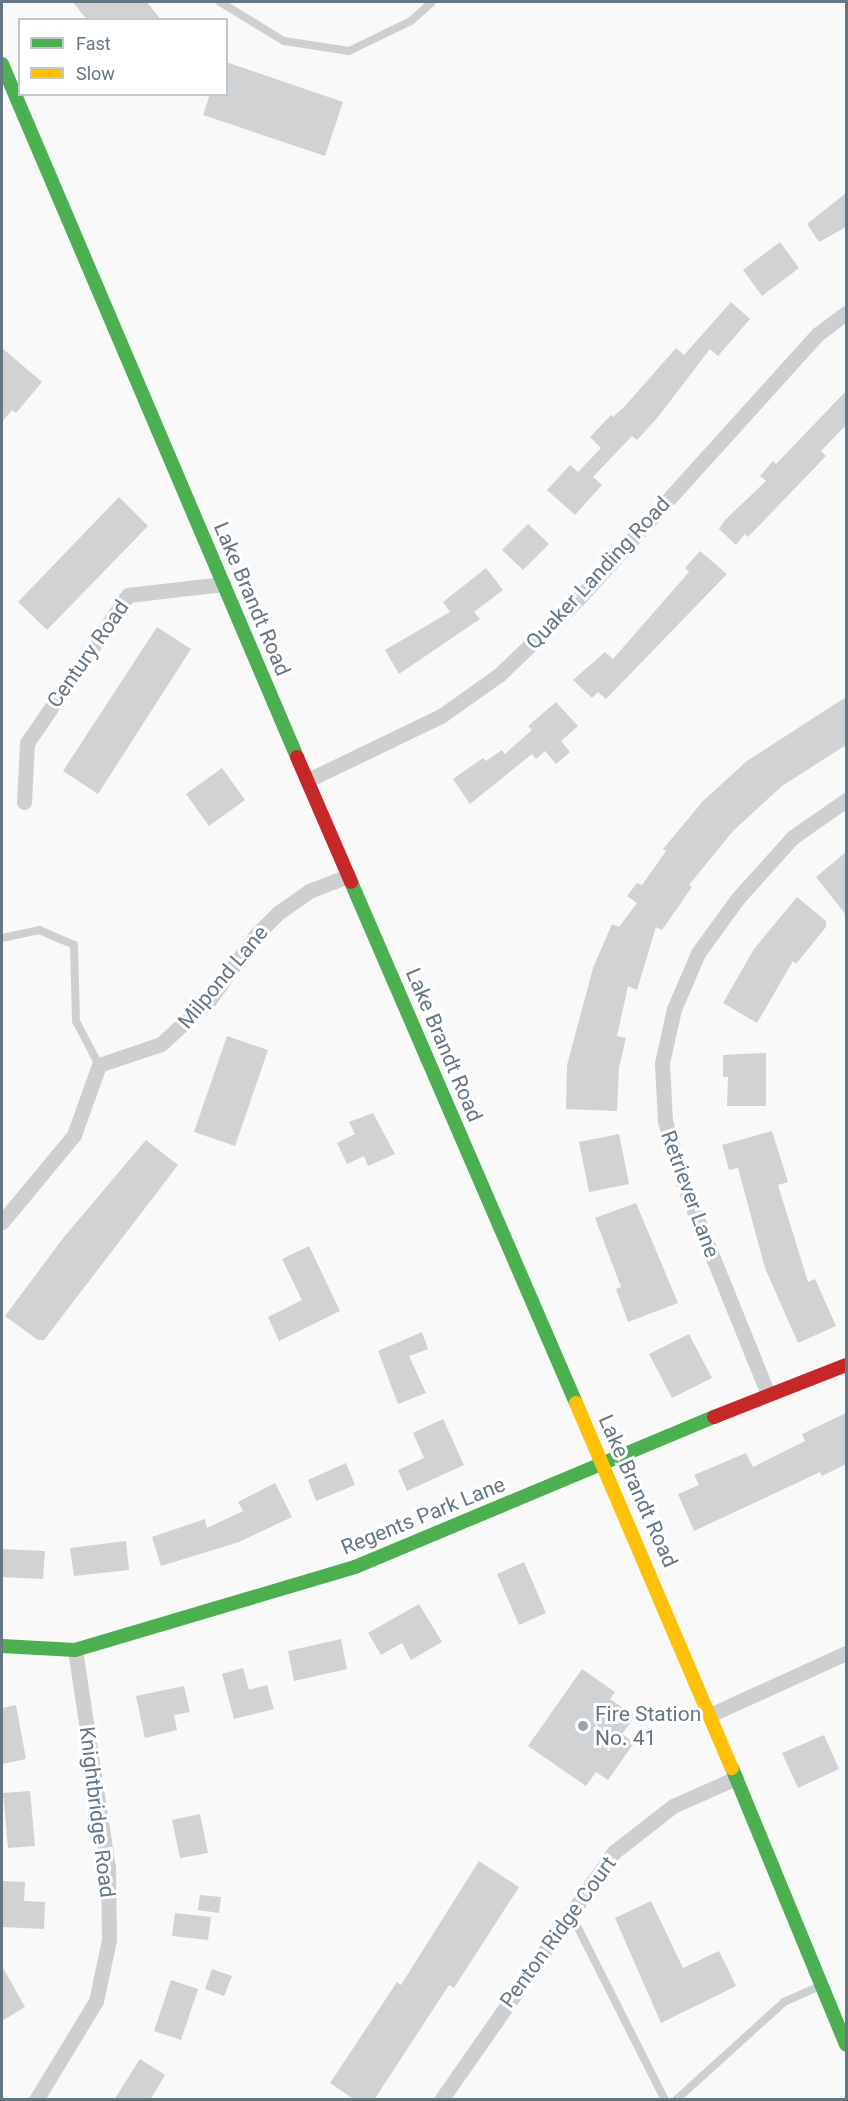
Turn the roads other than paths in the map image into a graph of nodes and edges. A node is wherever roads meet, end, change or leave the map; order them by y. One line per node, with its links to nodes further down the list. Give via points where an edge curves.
1 (220, 2): 2 (lane, via 284,41 349,51 411,21)
2 (432, 2)
3 (2, 64): 5 (street, Lake Brandt Road)
4 (846, 313): 6 (street, Quaker Landing Road, via 818,334 581,596 500,674 441,716)
5 (223, 584): 6 (street, Lake Brandt Road); 8 (street, Century Road, via 128,595 27,742)
6 (308, 780): 9 (street, Lake Brandt Road)
7 (846, 800): 14 (street, Retriever Lane, via 793,837 738,898 698,953 674,1009 662,1063 665,1121 685,1189)
8 (24, 802)
9 (348, 876): 11 (street, Milpond Lane, via 309,891 278,913 256,935 210,999 161,1044); 15 (street, Lake Brandt Road)
10 (2, 938): 11 (lane, via 39,930 74,945 76,1020)
11 (99, 1065): 12 (street, via 74,1134)
12 (2, 1222)
13 (846, 1365): 14 (street, Regents Park Lane)
14 (768, 1394): 15 (street, Regents Park Lane)
15 (604, 1463): 17 (street, Regents Park Lane, via 355,1567); 19 (street, Lake Brandt Road)
16 (2, 1646): 17 (street, Regents Park Lane)
17 (75, 1650): 24 (street, Knightbridge Road, via 108,1868 109,1940 96,2001)
18 (846, 1653): 19 (street)
19 (712, 1714): 20 (street, Lake Brandt Road)
20 (736, 1778): 21 (street, Penton Ridge Court, via 672,1806 614,1852); 22 (street, Lake Brandt Road)
21 (570, 1913): 25 (street, Penton Ridge Court); 26 (lane)
22 (821, 1985): 23 (street, Lake Brandt Road); 27 (lane, via 784,2002)
23 (846, 2044)
24 (36, 2100)
25 (441, 2100)
26 (665, 2100)
27 (676, 2100)

